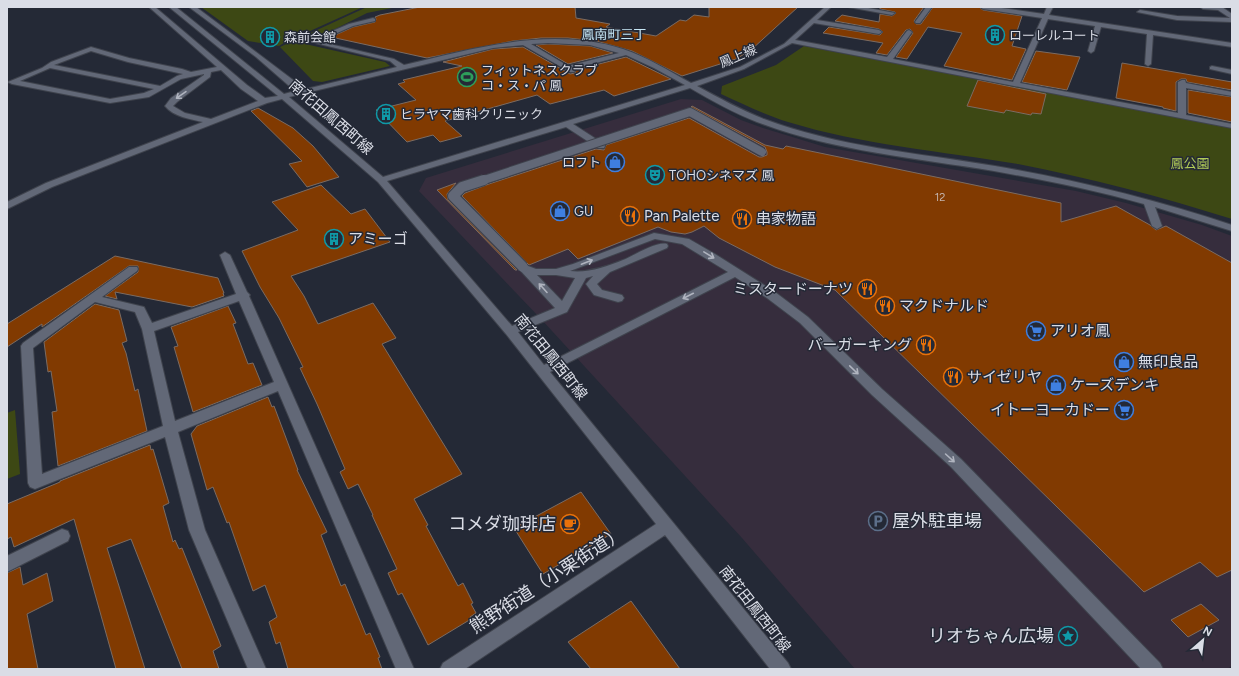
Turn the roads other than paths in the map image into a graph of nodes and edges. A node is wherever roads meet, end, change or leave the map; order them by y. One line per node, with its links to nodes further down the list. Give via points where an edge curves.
1 (152, 7): 32 (street)
2 (172, 7): 44 (street, 南花田鳳西町線)
3 (192, 7): 42 (street, via 254,53)
4 (828, 7): 17 (street, 鳳上線)
5 (851, 7): 13 (street)
6 (929, 7): 18 (street)
7 (983, 7): 14 (street)
8 (1050, 7): 14 (street)
9 (1203, 7): 11 (street)
10 (1231, 7): 11 (street)
11 (1220, 9): 15 (street)
12 (1140, 12): 20 (street)
13 (892, 13)
14 (1045, 16): 19 (street); 39 (street)
15 (1232, 19): 20 (street)
16 (374, 20): 33 (street, via 351,25 318,39 318,43 392,60)
17 (813, 21): 21 (street); 24 (street, 鳳上線)
18 (918, 22)
19 (1098, 25): 23 (street); 27 (street)
20 (1179, 28): 23 (street); 26 (street)
21 (879, 32)
22 (908, 32): 29 (street)
23 (1150, 33): 30 (street)
24 (791, 41): 29 (street); 40 (street, 鳳上線, via 742,68)
25 (523, 42): 28 (street, via 579,42); 28 (street, via 570,70); 33 (street, via 493,46)
26 (1232, 45)
27 (1090, 51)
28 (626, 53): 40 (street)
29 (888, 60): 39 (street)
30 (1148, 64)
31 (48, 66): 37 (street, via 91,49); 38 (street); 41 (street)
32 (222, 68): 35 (street); 45 (street)
33 (403, 68): 42 (street)
34 (1212, 68): 36 (street)
35 (207, 71): 37 (street); 47 (street, one-way to 47, via 208,76 169,106 180,113)
36 (1232, 72)
37 (188, 74): 41 (street)
38 (10, 83): 41 (street, via 110,101 146,95)
39 (1015, 84): 46 (street)
40 (691, 86): 48 (street, 鳳上線); 53 (street, via 740,112 784,129 823,139 865,149 1026,174)
41 (161, 88)
42 (300, 92): 44 (street)
43 (1232, 94): 46 (street, via 1182,83)
44 (283, 96): 45 (street); 52 (street, 南花田鳳西町線)
45 (264, 100): 47 (street)
46 (1182, 116): 49 (street)
47 (211, 121): 54 (street, via 49,185)
48 (567, 124): 50 (street); 52 (street, 鳳上線)
49 (1232, 126)
50 (601, 146)
51 (762, 152): 59 (street, bridge, via 690,112 462,188 453,196)
52 (381, 180): 70 (street, 南花田鳳西町線)
53 (1148, 202): 55 (street); 56 (street)
54 (7, 206)
55 (1157, 226)
56 (1232, 228)
57 (663, 246): 61 (street)
58 (225, 255): 65 (street)
59 (523, 267): 62 (street, via 534,272); 68 (street, one-way to 59)
60 (133, 269): 66 (street)
61 (606, 270): 64 (street); 67 (street, via 591,284 598,293)
62 (556, 272): 63 (street, one-way to 63, via 654,236 685,241); 64 (street)
63 (736, 272): 71 (street, one-way to 71); 81 (street, one-way to 81, via 804,320 887,402 956,463)
64 (582, 275): 68 (street)
65 (244, 295): 69 (street); 72 (street)
66 (94, 298): 69 (street, via 140,310); 73 (street, via 26,346 35,482)
67 (618, 298)
68 (563, 309): 70 (street)
69 (148, 329): 73 (street)
70 (510, 331): 71 (street, 南花田鳳西町線)
71 (542, 371): 74 (street, 南花田鳳西町線)
72 (282, 384): 73 (street); 78 (street)
73 (170, 429): 77 (street, via 197,530)
74 (667, 525): 79 (street, 熊野街道（小栗街道）); 80 (street, 南花田鳳西町線)
75 (62, 536): 76 (street)
76 (7, 564)
77 (257, 669)
78 (405, 669)
79 (449, 669)
80 (782, 669)
81 (1154, 669)

